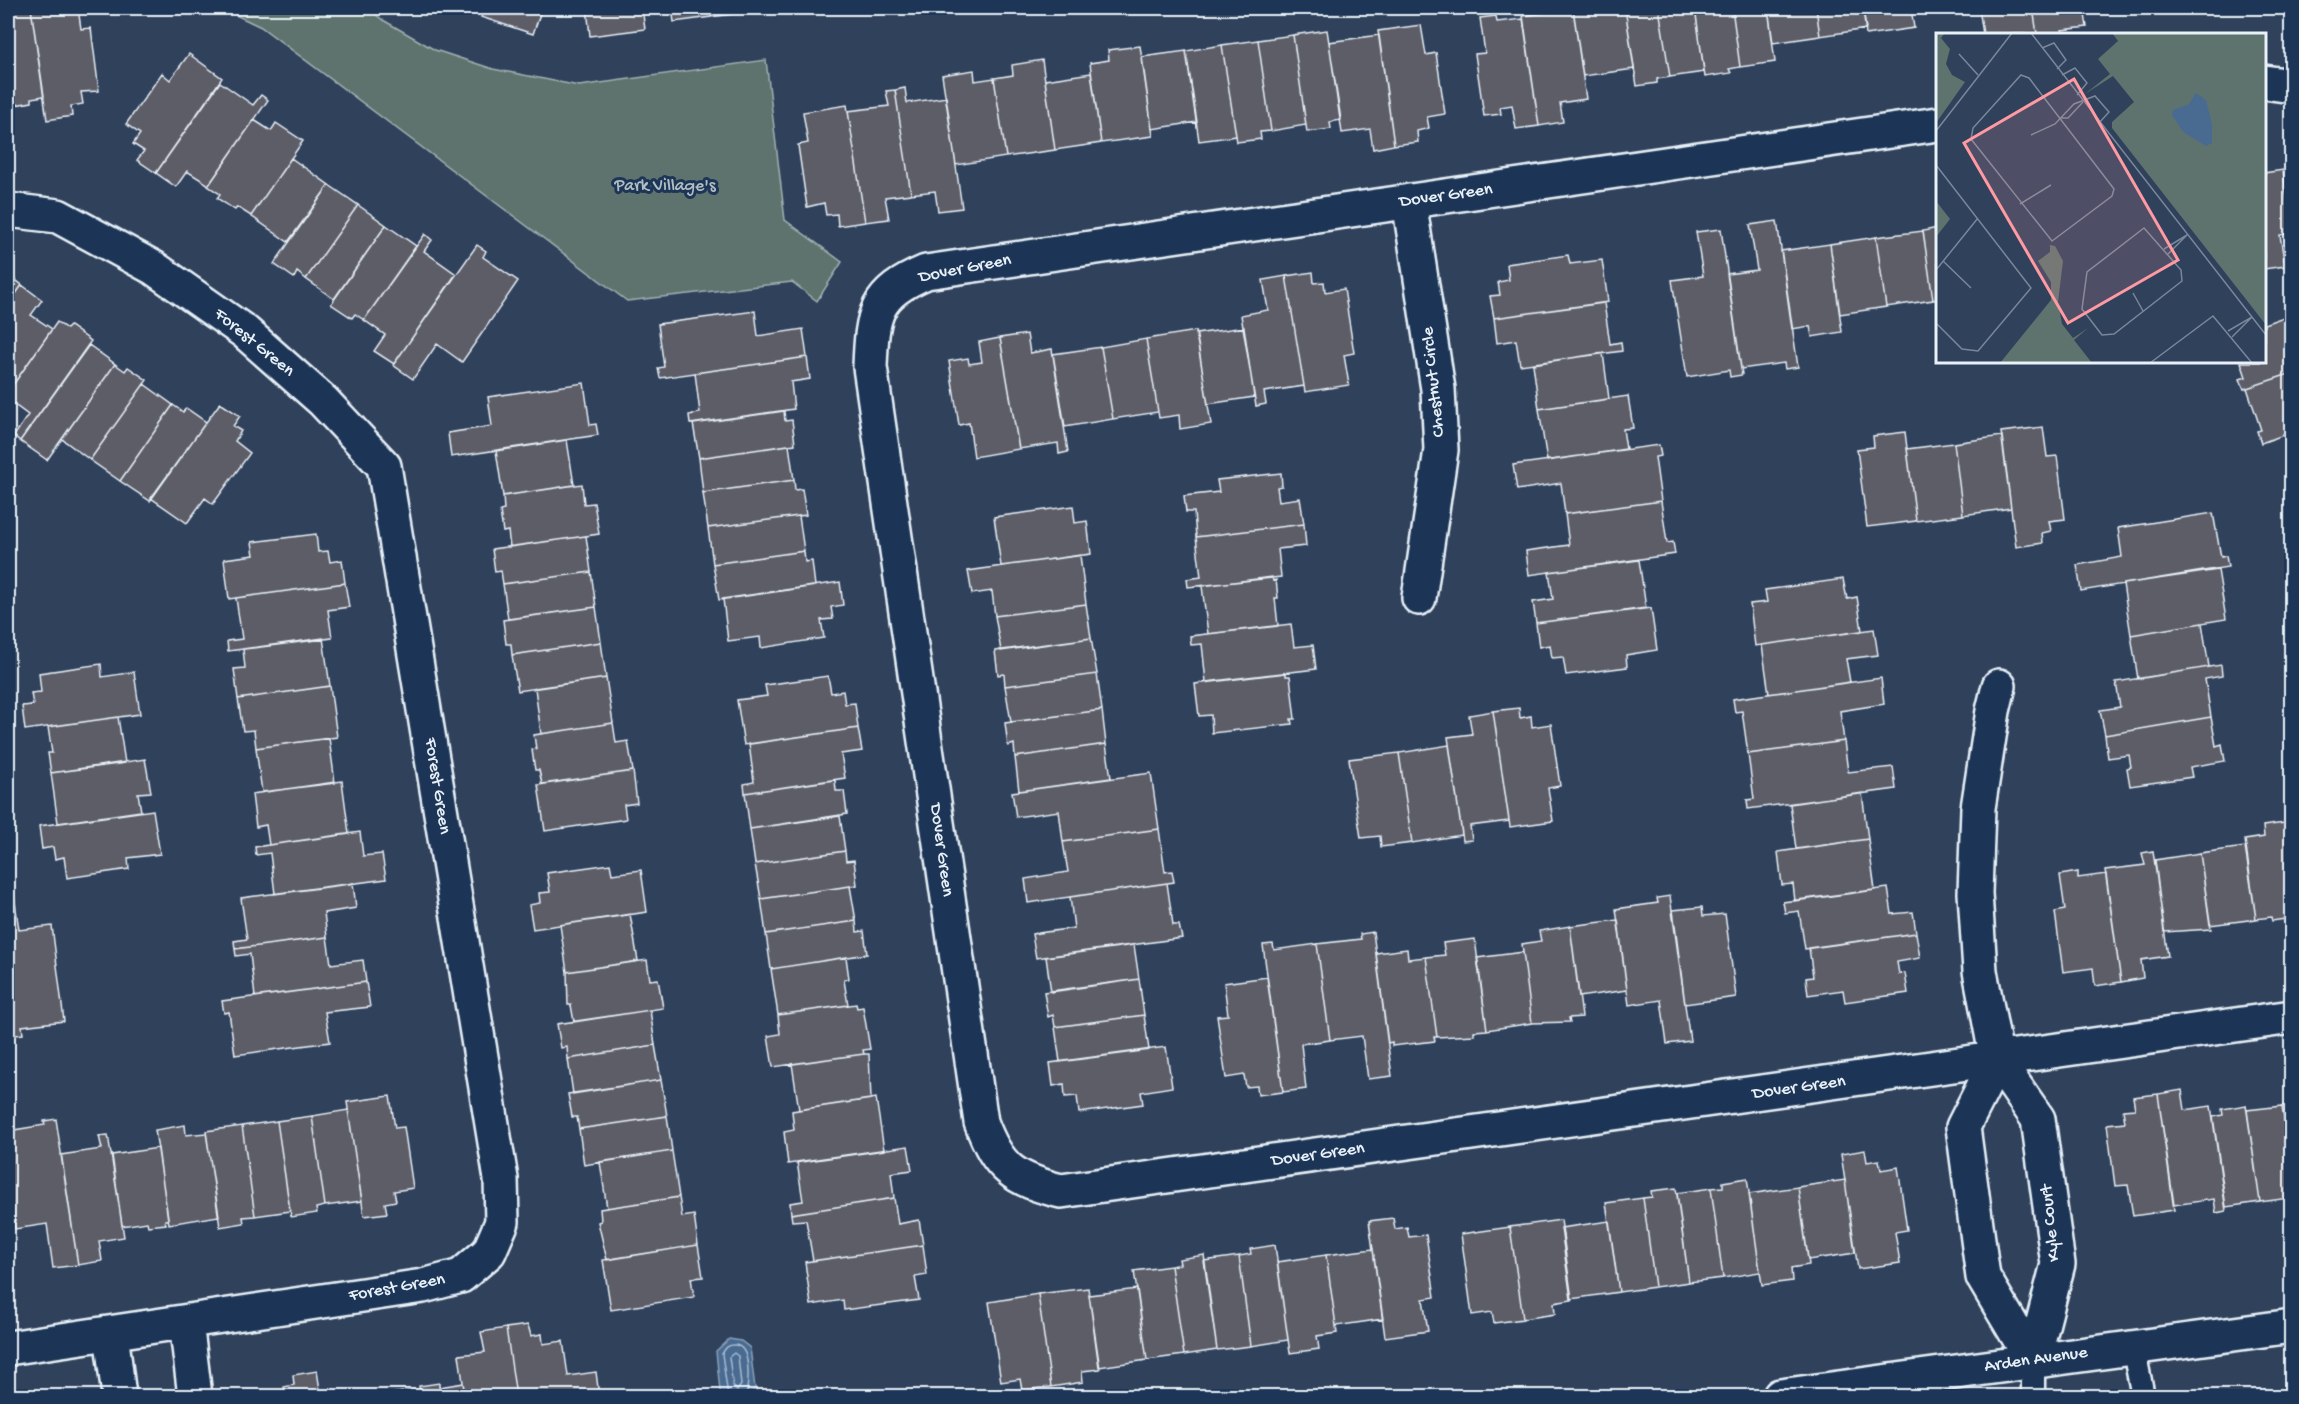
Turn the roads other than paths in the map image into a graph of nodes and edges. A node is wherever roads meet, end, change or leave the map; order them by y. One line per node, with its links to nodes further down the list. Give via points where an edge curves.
1 (2266, 82): 2 (street)
2 (2292, 86)
3 (1936, 124): 4 (street, Dover Green)
4 (1409, 201): 6 (street, Chestnut Circle, via 1438,389 1441,450); 9 (street, Dover Green, via 926,272 900,283 881,302 872,334 870,367 981,1122 991,1150 1009,1170 1032,1184 1061,1191)
5 (8, 210): 10 (street, Forest Green, via 58,216 154,268 245,332 323,401 384,466 501,1179 502,1222 489,1252 460,1276 423,1286)
6 (1419, 598)
7 (2000, 686): 9 (street, Kyle Court, via 1978,808 1975,893 1980,971)
8 (2292, 1017): 9 (street, Dover Green)
9 (1997, 1060): 15 (street, Kyle Court, via 2038,1119 2058,1264); 15 (street, via 1963,1127 1983,1276)
10 (186, 1322): 12 (street, Forest Green); 17 (street)
11 (2292, 1326): 13 (street, Arden Avenue)
12 (111, 1333): 14 (street, Forest Green); 16 (street)
13 (2133, 1346): 15 (street, Arden Avenue); 20 (lane)
14 (8, 1348)
15 (2033, 1360): 18 (street, Arden Avenue); 19 (lane)
16 (119, 1396)
17 (195, 1396)
18 (1780, 1396)
19 (2032, 1396)
20 (2143, 1396)

